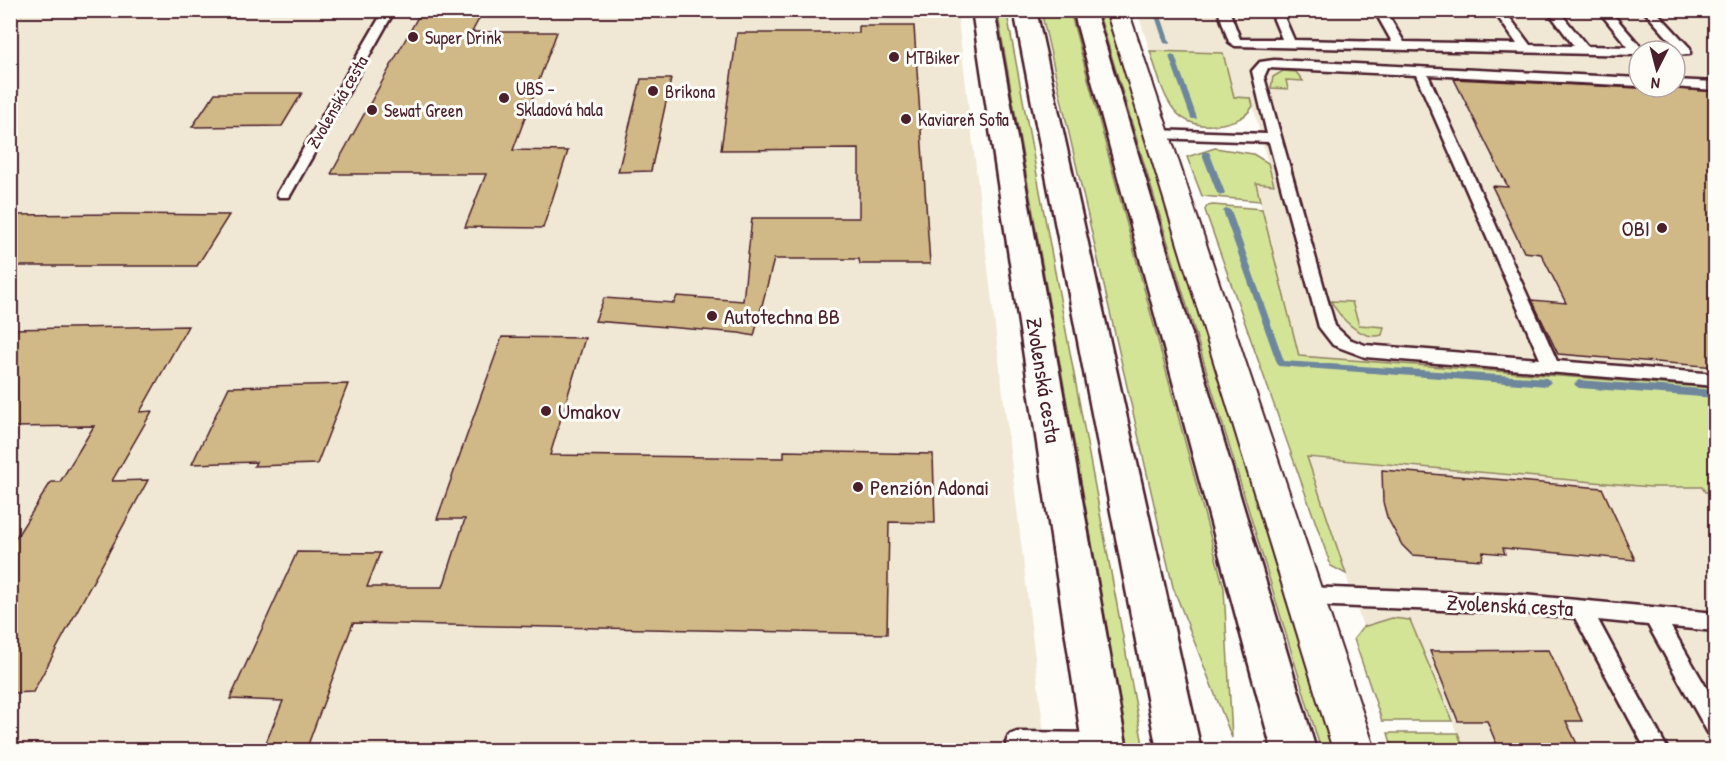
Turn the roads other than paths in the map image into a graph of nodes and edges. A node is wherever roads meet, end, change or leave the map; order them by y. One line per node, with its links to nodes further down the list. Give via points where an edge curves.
1 (390, 10): 26 (lane, Zvolenská cesta)
2 (984, 10): 34 (main road, Zvolenská cesta)
3 (1025, 10): 36 (main road)
4 (1084, 10): 37 (main road)
5 (1118, 10): 24 (street)
6 (1223, 10): 15 (lane, via 1235,42)
7 (1275, 10): 15 (lane)
8 (1379, 10): 16 (lane)
9 (1498, 10): 17 (lane)
10 (1552, 10): 18 (lane)
11 (1603, 10): 13 (lane)
12 (1648, 10): 14 (lane)
13 (1628, 39)
14 (1675, 39)
15 (1290, 44): 16 (lane)
16 (1400, 46): 17 (lane)
17 (1526, 48): 18 (lane)
18 (1583, 50): 19 (lane)
19 (1627, 51)
20 (1421, 73): 21 (lane, via 1455,71); 25 (lane, via 1264,65 1258,77); 27 (lane)
21 (1627, 81)
22 (1687, 85): 23 (lane)
23 (1716, 86)
24 (1155, 134): 25 (lane); 29 (street)
25 (1275, 138): 27 (lane, via 1333,337 1346,346 1365,351)
26 (284, 194)
27 (1552, 367): 28 (lane)
28 (1716, 380)
29 (1305, 596): 30 (lane, Zvolenská cesta); 38 (street)
30 (1581, 609): 31 (lane, Zvolenská cesta); 39 (lane)
31 (1653, 615): 32 (lane, Zvolenská cesta); 33 (lane)
32 (1716, 622)
33 (1716, 725)
34 (1104, 747): 35 (lane, via 1017,743)
35 (1018, 750)
36 (1179, 750)
37 (1294, 750)
38 (1354, 750)
39 (1657, 750)

